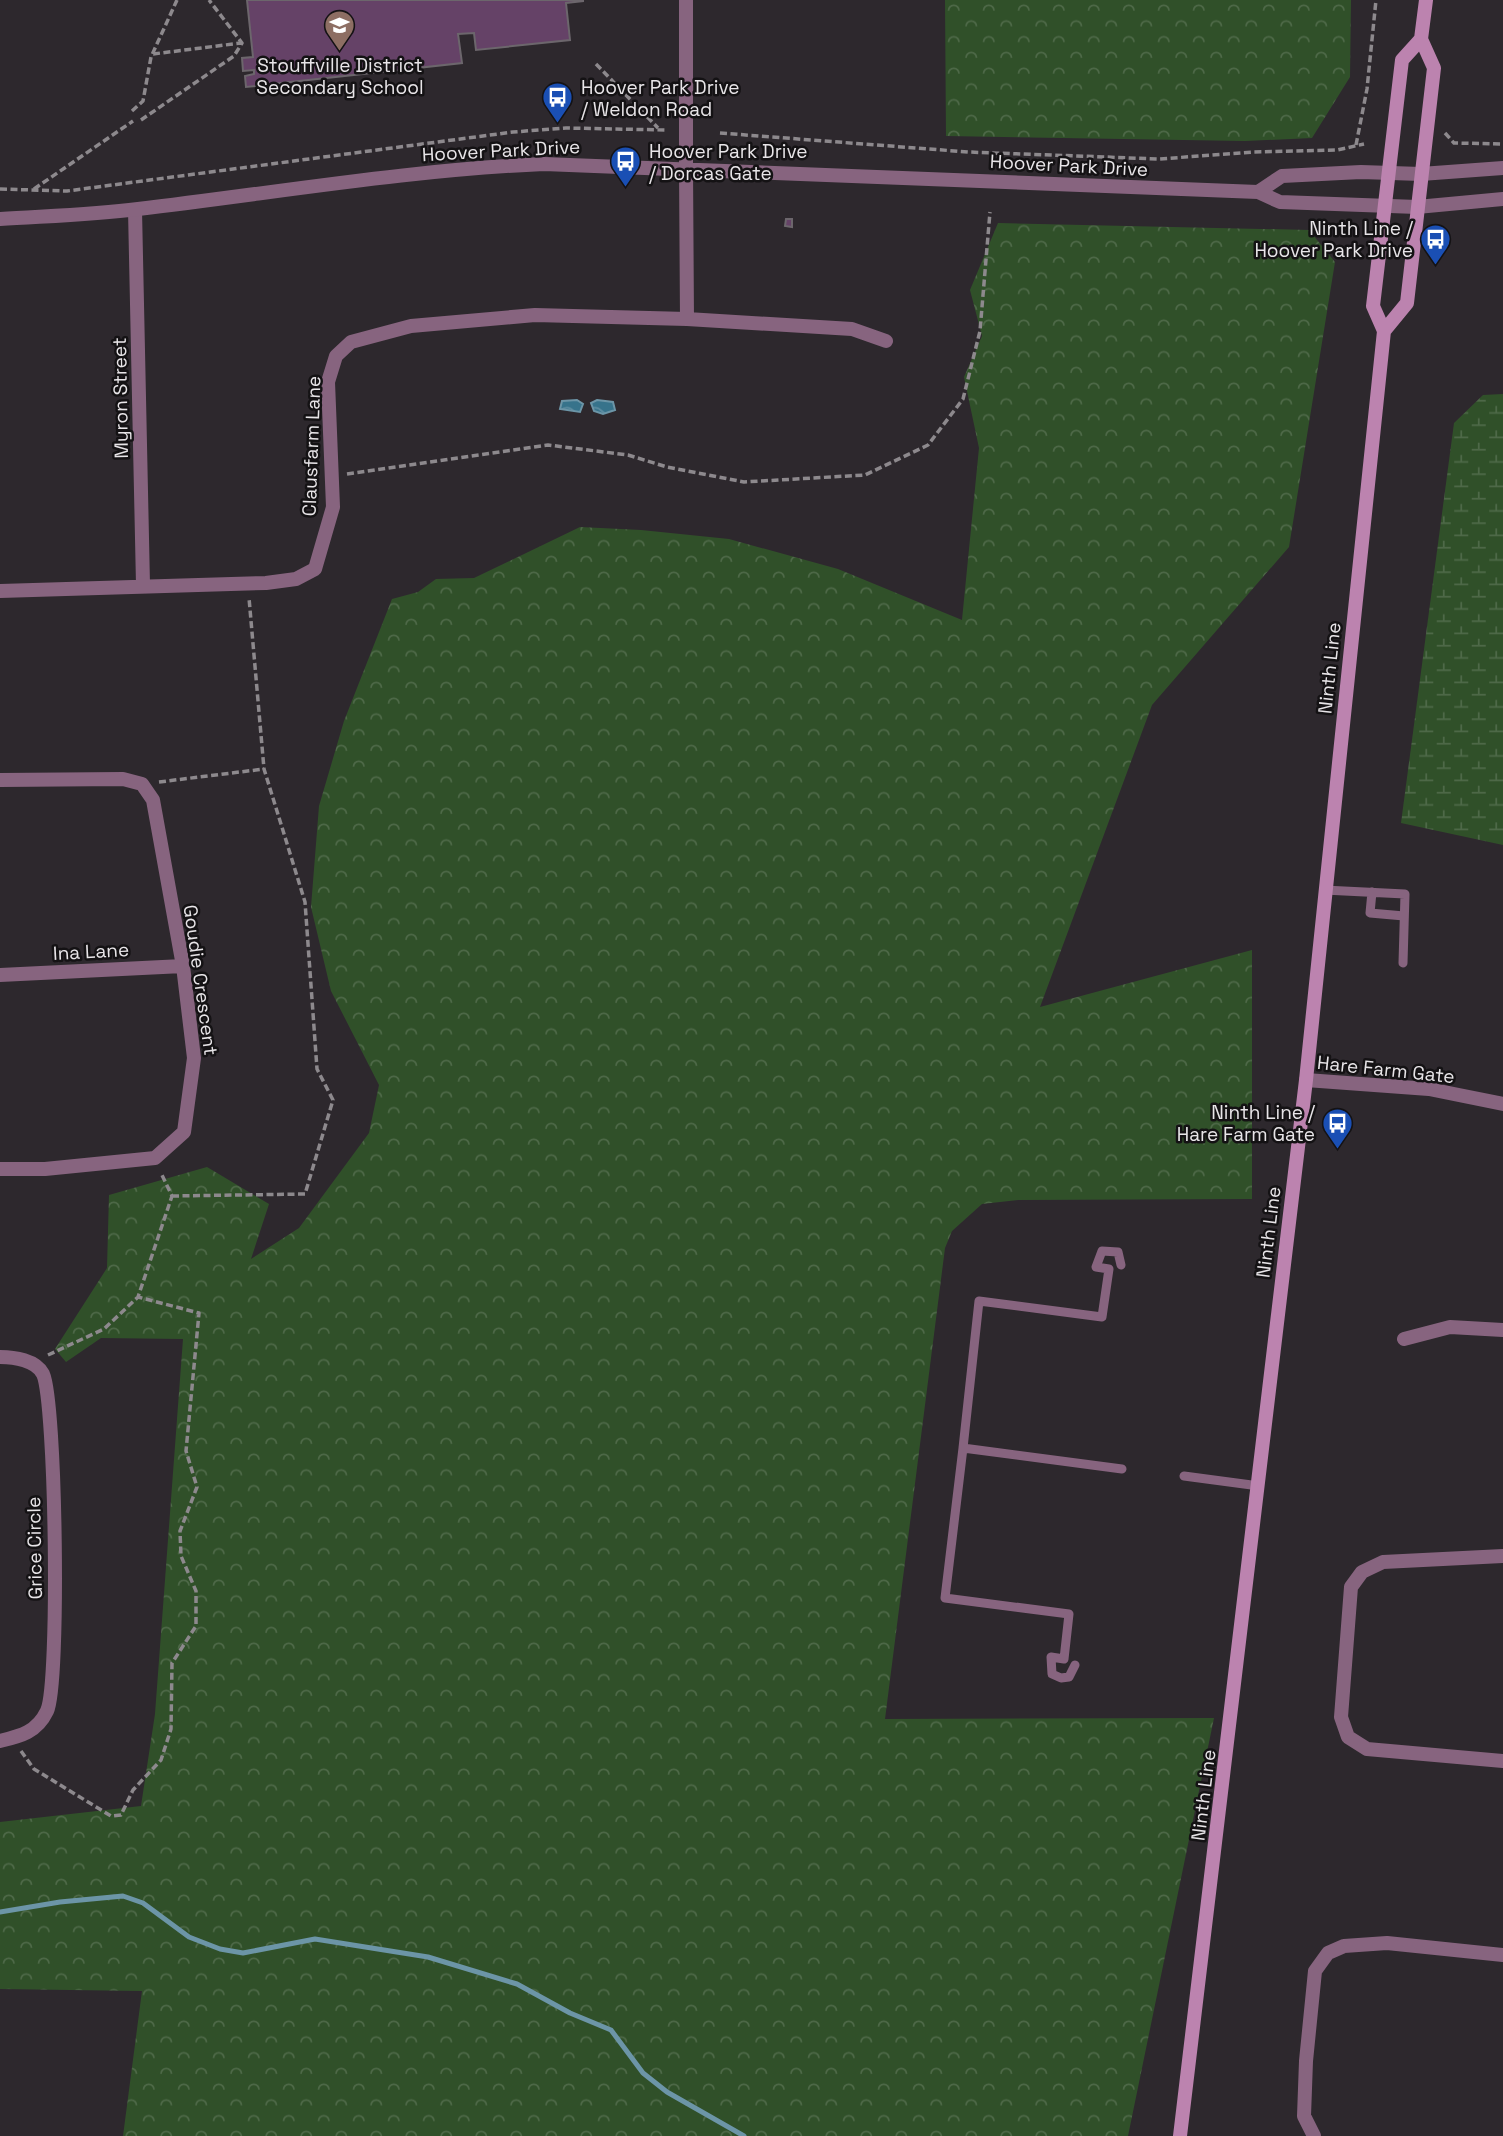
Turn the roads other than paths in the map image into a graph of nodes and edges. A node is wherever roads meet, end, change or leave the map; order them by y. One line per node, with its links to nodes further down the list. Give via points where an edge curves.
1 (686, 0): 4 (street)
2 (1426, 0): 3 (main road, Ninth Line)
3 (1421, 39): 6 (main road, Ninth Line, via 1402,60); 7 (main road, Ninth Line, via 1434,68)
4 (686, 168): 8 (street, Hoover Park Drive); 12 (street, Hoover Park Drive, via 470,167); 14 (street)
5 (1503, 168): 7 (street)
6 (1389, 172): 7 (street); 8 (street, via 1282,176); 10 (main road, Ninth Line)
7 (1421, 174): 11 (main road, Ninth Line)
8 (1258, 192): 10 (street, Hoover Park Drive, via 1280,202)
9 (1503, 199): 11 (street, Hoover Park Drive)
10 (1385, 206): 11 (street, Hoover Park Drive); 15 (main road, Ninth Line, via 1373,306)
11 (1417, 207): 15 (main road, Ninth Line, via 1407,303)
12 (135, 210): 13 (street, Hoover Park Drive); 17 (street, Myron Street)
13 (0, 219)
14 (687, 318): 16 (street, Clausfarm Lane, via 852,329); 17 (street, Clausfarm Lane, via 535,314 411,326 351,342 335,356 328,382 332,506 315,569 296,579)
15 (1384, 331): 20 (main road, Ninth Line)
16 (886, 341)
17 (143, 585): 18 (street, Clausfarm Lane)
18 (0, 591)
19 (0, 779): 24 (street, Goudie Crescent, via 123,779 142,785 153,800)
20 (1324, 890): 21 (lane); 26 (main road, Ninth Line)
21 (1372, 892): 22 (lane, via 1405,894); 22 (lane, via 1370,914)
22 (1404, 916): 23 (lane)
23 (1403, 963)
24 (183, 966): 25 (street, Ina Lane); 28 (street, Goudie Crescent, via 194,1058 184,1132 155,1158 45,1170)
25 (0, 975)
26 (1306, 1080): 27 (street, Hare Farm Gate, via 1429,1089); 36 (main road, Ninth Line)
27 (1503, 1104)
28 (0, 1169)
29 (1115, 1268): 33 (lane, via 1102,1317 979,1301)
30 (1503, 1330): 31 (street, via 1450,1327)
31 (1404, 1339)
32 (0, 1357): 39 (street, Grice Circle, via 31,1363 42,1372 49,1402 54,1548 53,1683 48,1709 36,1728)
33 (963, 1448): 34 (lane); 38 (lane, via 945,1598 1069,1614)
34 (1122, 1469)
35 (1184, 1476): 36 (lane)
36 (1259, 1486): 42 (main road, Ninth Line)
37 (1503, 1556): 40 (street, via 1383,1562 1362,1572 1351,1587 1341,1717 1348,1737 1367,1749)
38 (1069, 1661)
39 (6, 1740)
40 (1503, 1761)
41 (1503, 1955): 43 (street, via 1387,1943 1344,1946 1328,1954 1315,1971 1307,2061 1304,2116)
42 (1180, 2136)
43 (1314, 2136)

